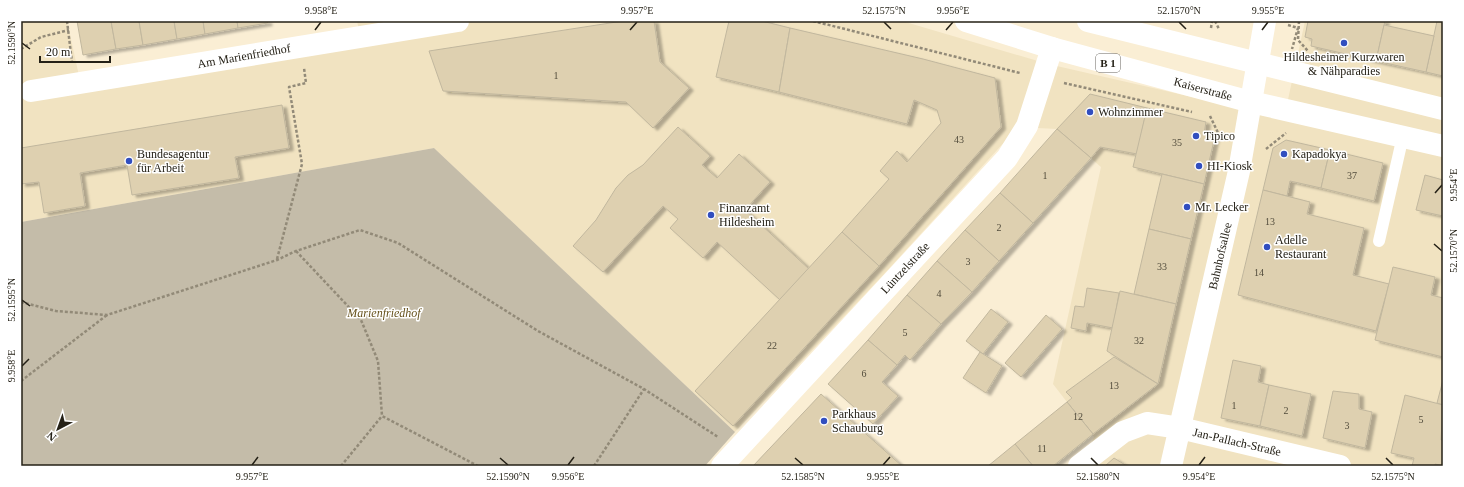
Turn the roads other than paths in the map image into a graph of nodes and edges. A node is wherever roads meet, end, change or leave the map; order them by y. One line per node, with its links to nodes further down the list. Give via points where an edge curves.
1 (458, 21): 7 (street, Am Marienfriedhof)
2 (966, 21): 5 (street, Kaiserstraße / B 1)
3 (1088, 21): 6 (street)
4 (1265, 21): 6 (street, Bahnhofsallee)
5 (1052, 48): 8 (street, Kaiserstraße / B 1); 14 (street, Lüntzelstraße, via 1027,126 1007,158)
6 (1258, 64): 8 (street, Bahnhofsallee); 9 (street)
7 (31, 91)
8 (1251, 102): 10 (street, Kaiserstraße / B 1); 13 (street, Bahnhofsallee, via 1240,171)
9 (1443, 109)
10 (1403, 136): 11 (street, Kaiserstraße / B 1); 12 (lane)
11 (1443, 146)
12 (1379, 241)
13 (1180, 428): 15 (street, Jan-Pallach-Straße, via 1147,423 1123,432); 16 (street, Bahnhofsallee); 17 (street, Jan-Pallach-Straße)
14 (722, 466)
15 (1079, 466)
16 (1171, 466)
17 (1340, 466)

